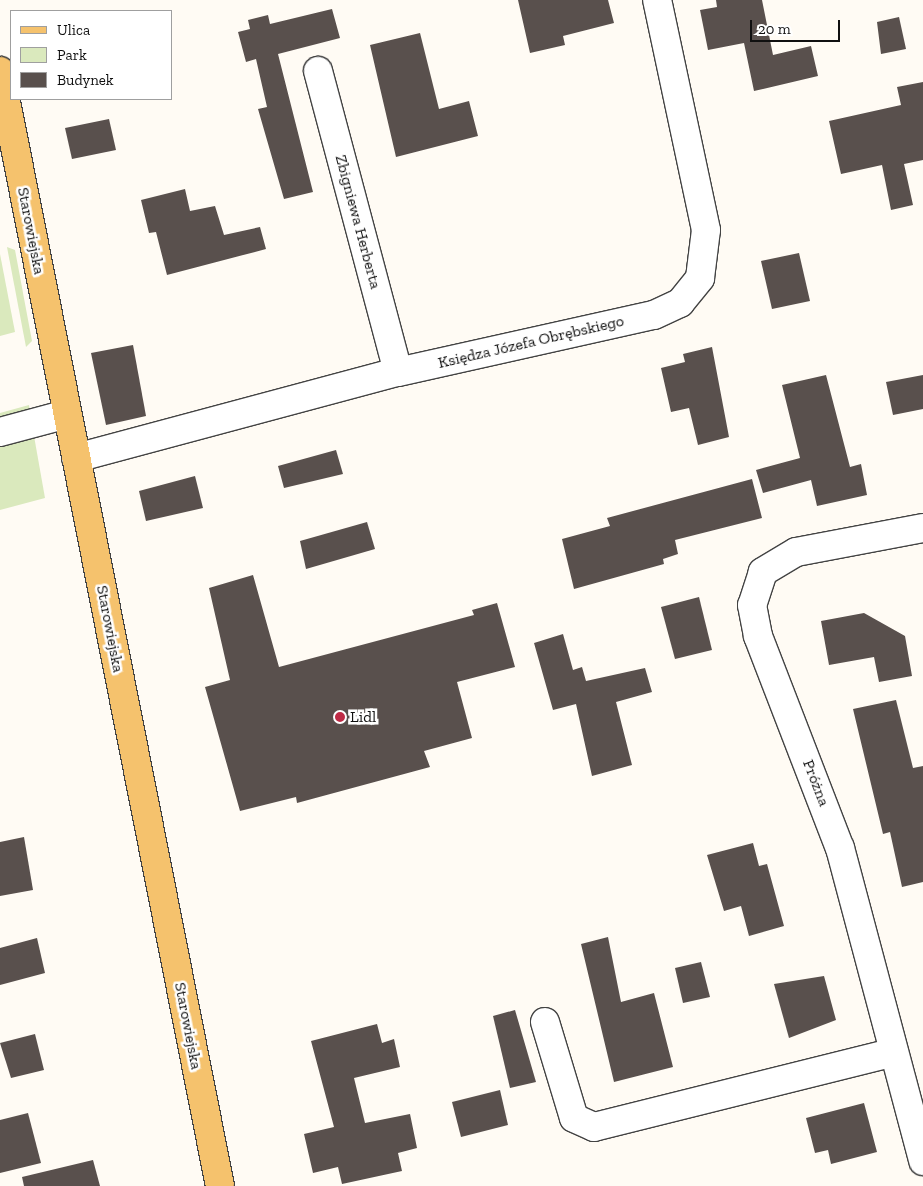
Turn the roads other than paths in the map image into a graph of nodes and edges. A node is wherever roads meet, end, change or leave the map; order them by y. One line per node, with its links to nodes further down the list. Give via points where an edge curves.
1 (658, 0): 4 (street, Księdza Józefa Obrębskiego, via 706,230 703,268 693,288 680,303 654,315)
2 (318, 71): 4 (street, Zbigniewa Herberta)
3 (0, 72): 5 (main road, Starowiejska)
4 (398, 372): 7 (street, Księdza Józefa Obrębskiego)
5 (67, 414): 6 (street); 7 (main road, Starowiejska)
6 (0, 432)
7 (76, 458): 12 (main road, Starowiejska)
8 (923, 528): 10 (street, Próżna, via 796,552 763,572 752,605 758,636 840,848)
9 (545, 1022): 10 (street, via 574,1118 594,1127)
10 (894, 1052): 11 (street, Próżna)
11 (923, 1161)
12 (220, 1186)

